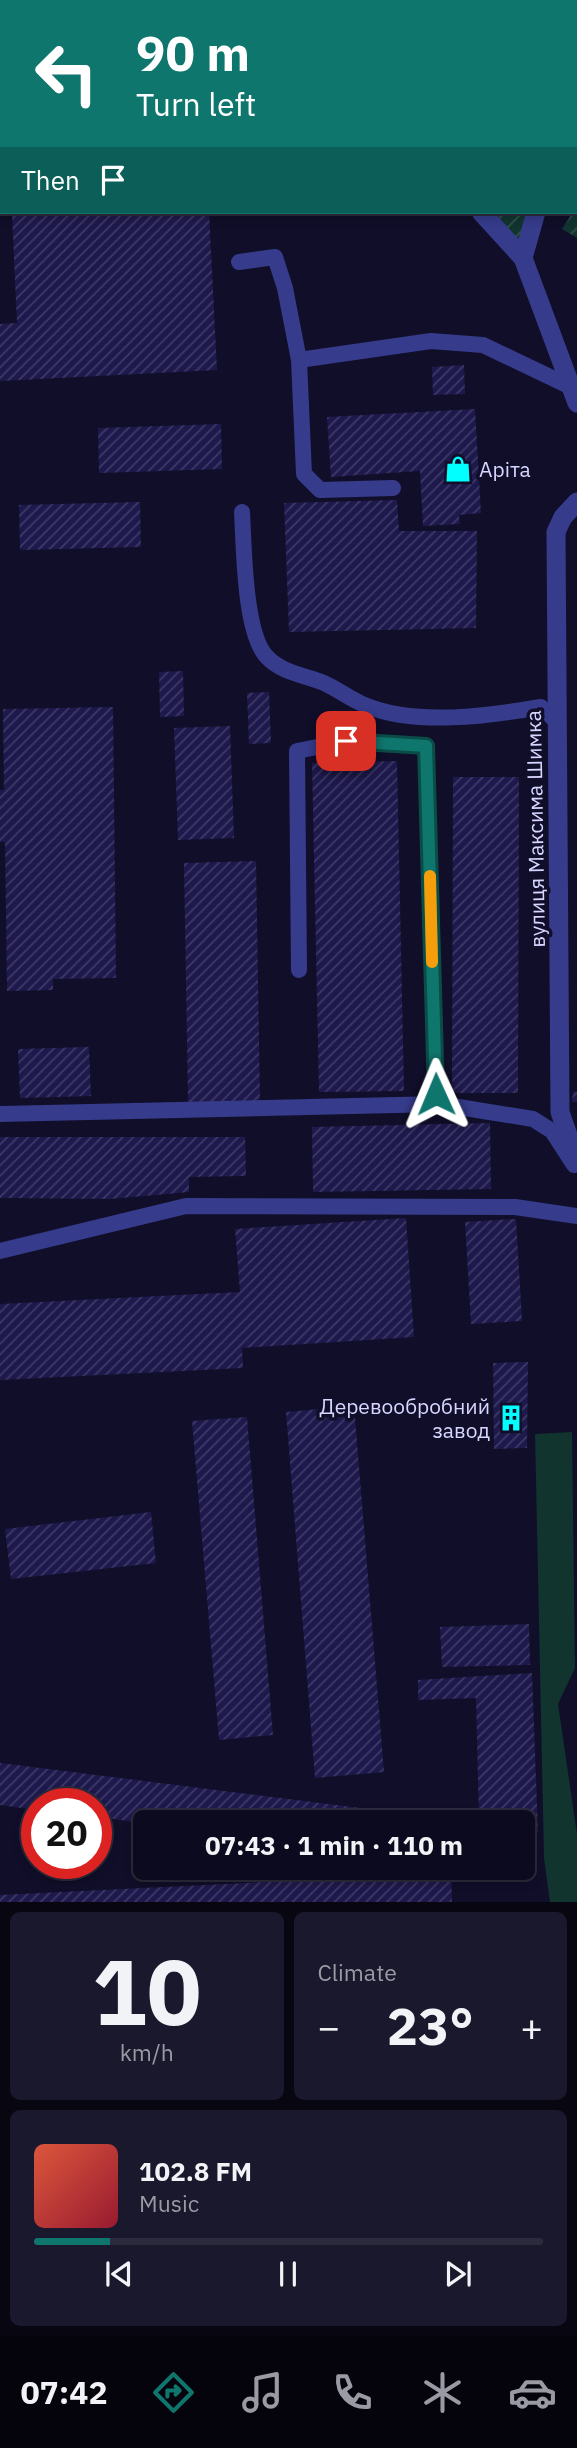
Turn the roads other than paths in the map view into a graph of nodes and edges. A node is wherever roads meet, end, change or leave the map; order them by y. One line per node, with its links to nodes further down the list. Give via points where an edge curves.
1 (483, 214): 3 (street)
2 (535, 214): 3 (street)
3 (523, 258): 6 (street)
4 (239, 262): 5 (lane, via 275,257)
5 (299, 360): 6 (lane, via 431,341 483,345); 7 (lane, via 304,474 320,490)
6 (574, 395)
7 (393, 488)
8 (577, 502): 10 (street, вулиця Максима Шимка, via 556,532)
9 (242, 512): 10 (lane, via 250,622 265,656 289,672 324,683 367,706 414,718 501,714 541,707)
10 (557, 722): 14 (street, вулиця Максима Шимка, via 560,1112)
11 (299, 970): 12 (lane, via 297,751 346,741 426,746 436,1094)
12 (440, 1104): 13 (lane); 15 (lane, via 533,1119 552,1131)
13 (0, 1114)
14 (577, 1161)
15 (577, 1170)
16 (577, 1216): 17 (lane, via 505,1206 186,1206)
17 (0, 1251)

